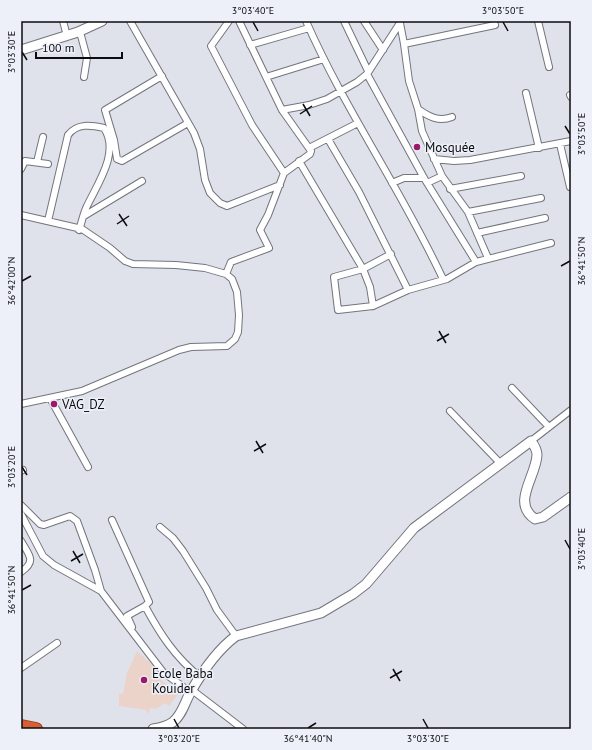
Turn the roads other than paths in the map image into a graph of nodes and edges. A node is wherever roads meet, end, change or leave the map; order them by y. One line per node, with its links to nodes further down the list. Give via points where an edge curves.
1 (62, 21): 14 (street)
2 (130, 21): 23 (street)
3 (229, 21): 43 (street, via 211,46 252,125)
4 (239, 21): 16 (street)
5 (306, 21): 12 (street)
6 (344, 21): 21 (street)
7 (364, 21): 18 (street)
8 (494, 21): 15 (street, via 495,26)
9 (538, 21): 20 (street)
10 (100, 22): 13 (street)
11 (400, 22): 15 (street); 18 (street)
12 (309, 28): 16 (street); 19 (street)
13 (80, 32): 14 (street); 22 (street, via 87,58)
14 (68, 36): 17 (street)
15 (404, 44): 28 (street, via 409,82)
16 (250, 45): 24 (street)
17 (21, 50)
18 (383, 50): 21 (street)
19 (324, 59): 24 (street); 25 (street)
20 (549, 67)
21 (367, 73): 25 (street); 47 (street)
22 (84, 76)
23 (162, 76): 30 (street); 30 (street, via 104,110 117,159 122,161)
24 (266, 77): 27 (street)
25 (341, 91): 27 (street, via 309,105); 31 (street)
26 (526, 93): 37 (street)
27 (282, 110): 36 (street)
28 (418, 110): 29 (street, via 440,120); 38 (street, via 422,131)
29 (452, 117)
30 (188, 123): 49 (street, via 200,150 210,193 220,203 227,206)
31 (358, 123): 33 (street); 48 (street)
32 (43, 137): 39 (street)
33 (328, 139): 36 (street); 61 (street)
34 (571, 141): 35 (street)
35 (560, 144): 37 (street); 50 (street)
36 (309, 148): 40 (street, via 310,154)
37 (540, 148): 38 (street, via 470,160)
38 (434, 159): 44 (street)
39 (37, 162): 41 (street); 42 (street, via 25,161)
40 (299, 162): 43 (street); 64 (street)
41 (48, 164)
42 (21, 169)
43 (284, 172): 49 (street)
44 (442, 176): 47 (street); 51 (street)
45 (521, 176): 51 (street)
46 (142, 181): 55 (street)
47 (426, 181): 48 (street, via 404,178); 63 (street)
48 (392, 184): 66 (street)
49 (280, 185): 65 (street, via 260,230 269,248 231,262)
50 (570, 187)
51 (450, 189): 53 (street)
52 (541, 198): 53 (street)
53 (468, 212): 59 (street)
54 (21, 215): 57 (street)
55 (84, 216): 57 (street, via 109,157 110,139 107,133 104,128 92,126 76,128 68,134); 58 (street)
56 (545, 218): 59 (street)
57 (48, 221): 58 (street, via 70,225)
58 (79, 230): 65 (street, via 82,229 95,237 125,261 133,264 204,268)
59 (477, 233): 62 (street)
60 (551, 243): 62 (street)
61 (391, 254): 64 (street); 67 (street)
62 (488, 258): 63 (street)
63 (476, 262): 66 (street, via 452,277)
64 (363, 269): 68 (street, via 370,286); 68 (street, via 334,277 337,308 339,310)
65 (226, 274): 70 (street, via 235,284 239,315 238,332 231,344 179,350 89,389)
66 (443, 279): 67 (street)
67 (408, 290): 68 (street)
68 (373, 306)
69 (512, 388): 74 (street)
70 (50, 398): 71 (street); 77 (street)
71 (21, 404)
72 (571, 410): 74 (street)
73 (450, 411): 76 (street)
74 (549, 427): 75 (street)
75 (531, 441): 76 (street); 78 (street, via 537,456 524,499 528,514 535,519 543,517)
76 (500, 464): 87 (street, via 414,528 366,584 342,602 321,613)
77 (88, 467)
78 (571, 497)
79 (21, 505): 85 (street, via 44,525 70,516 77,520)
80 (21, 514): 85 (street, via 37,548 49,562)
81 (112, 520): 86 (street, via 148,602)
82 (160, 527): 87 (street, via 183,551 206,588 216,610)
83 (21, 541): 84 (street, via 31,562)
84 (21, 572)
85 (101, 591): 89 (street)
86 (145, 606): 89 (street, via 128,614 127,617); 91 (street, via 172,651)
87 (236, 636): 91 (street, via 225,644)
88 (57, 643): 90 (street)
89 (148, 654): 92 (street, via 163,672)
90 (21, 668)
91 (200, 677): 92 (street)
92 (191, 691): 95 (street, via 173,722); 96 (street)
93 (21, 726): 94 (highway)
94 (36, 729)
95 (153, 729)
96 (243, 729)

